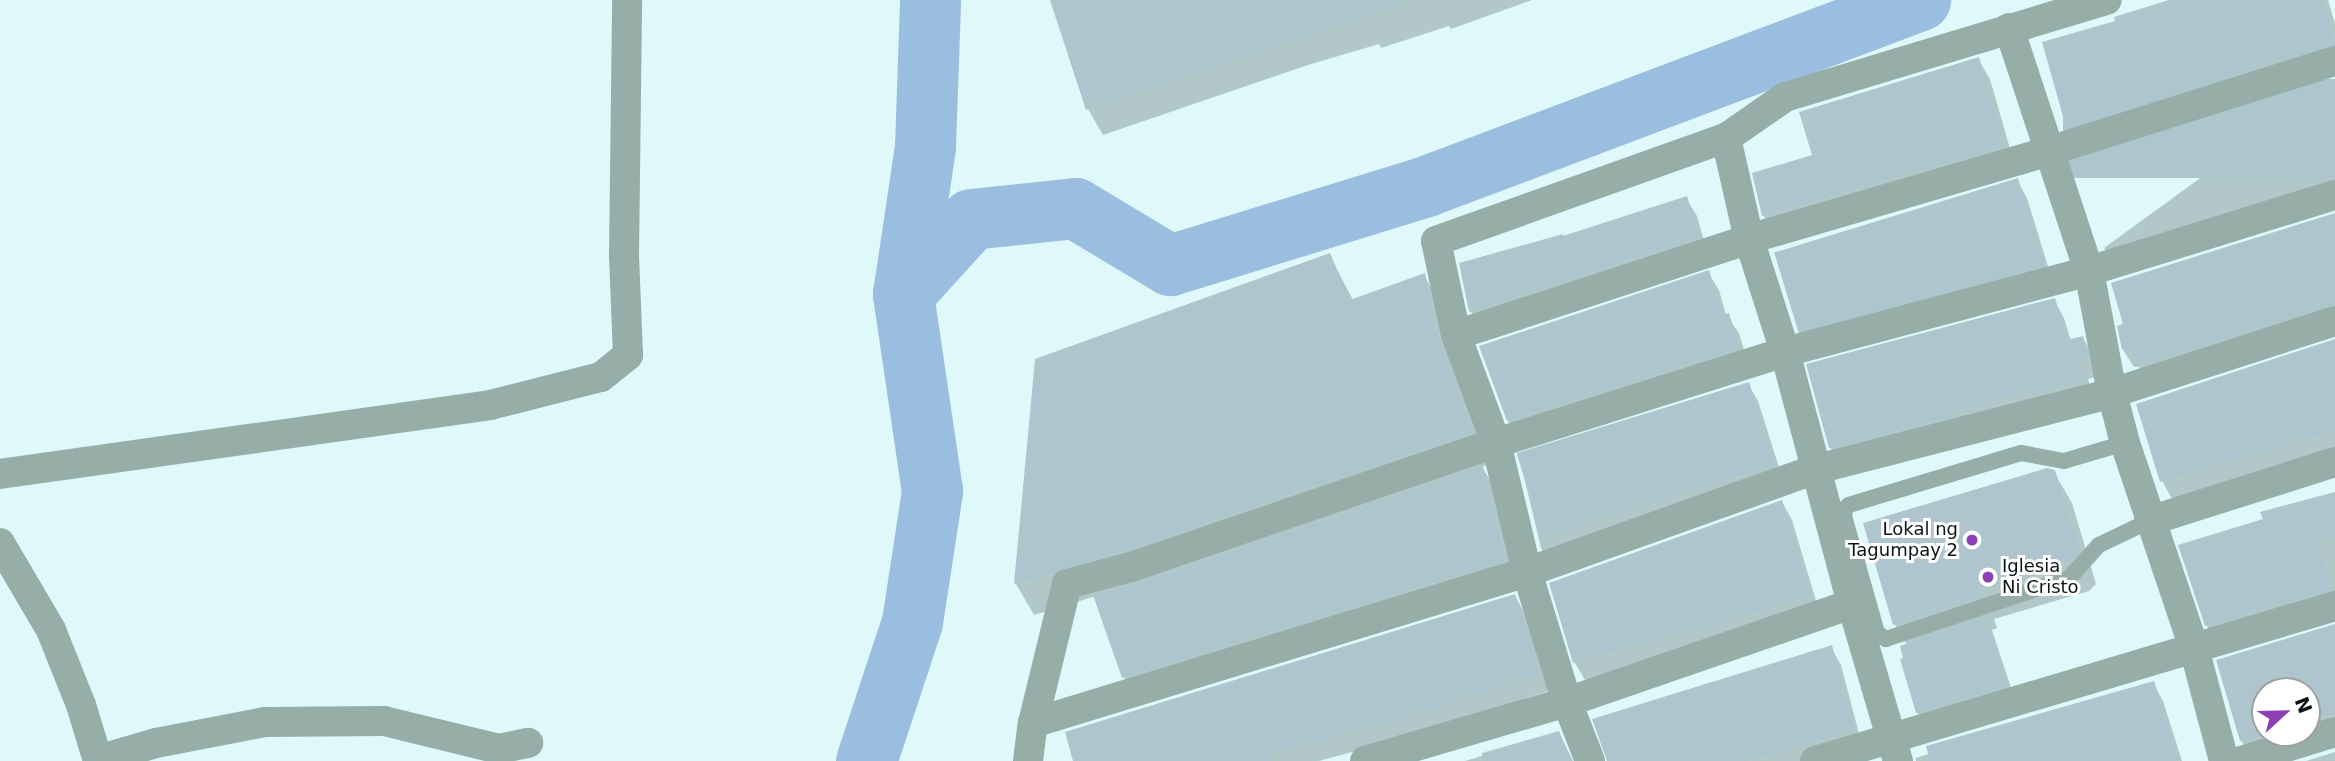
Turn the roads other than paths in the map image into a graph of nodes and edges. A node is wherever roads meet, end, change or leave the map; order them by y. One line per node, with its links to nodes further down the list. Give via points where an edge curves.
1 (626, 0): 18 (street, via 628,355 601,377 490,405)
2 (2107, 0): 3 (street)
3 (2009, 28): 5 (street, via 1785,97); 6 (street)
4 (2335, 61): 6 (street)
5 (1726, 138): 8 (street); 11 (street, via 1436,241)
6 (2049, 151): 8 (street); 9 (street)
7 (2335, 195): 9 (street)
8 (1749, 239): 11 (street); 12 (street)
9 (2089, 271): 12 (street); 13 (street)
10 (2335, 321): 13 (street)
11 (1456, 335): 14 (street)
12 (1785, 352): 14 (street); 17 (street)
13 (2112, 393): 15 (street); 17 (street)
14 (1496, 443): 21 (street); 26 (street, via 1067,584)
15 (2125, 443): 19 (street); 19 (lane, via 2064,461 2021,453 1849,505 1844,516 1877,633 1886,639 2069,578 2099,545)
16 (2335, 462): 19 (street)
17 (1816, 469): 21 (street); 22 (street)
18 (0, 474)
19 (2150, 521): 24 (street)
20 (0, 543): 30 (street, via 51,629)
21 (1527, 572): 25 (street); 26 (street)
22 (1852, 604): 25 (street); 29 (street)
23 (2335, 606): 24 (street)
24 (2194, 648): 29 (street); 35 (street)
25 (1567, 702): 32 (street); 33 (street)
26 (1033, 723): 31 (street)
27 (2335, 732): 36 (street)
28 (528, 743): 30 (street, via 499,749 384,721 265,722 156,743)
29 (1895, 750): 34 (street)
30 (98, 761)
31 (1028, 761)
32 (1365, 761)
33 (1590, 761)
34 (1815, 761)
35 (2224, 761)
36 (2241, 761)

